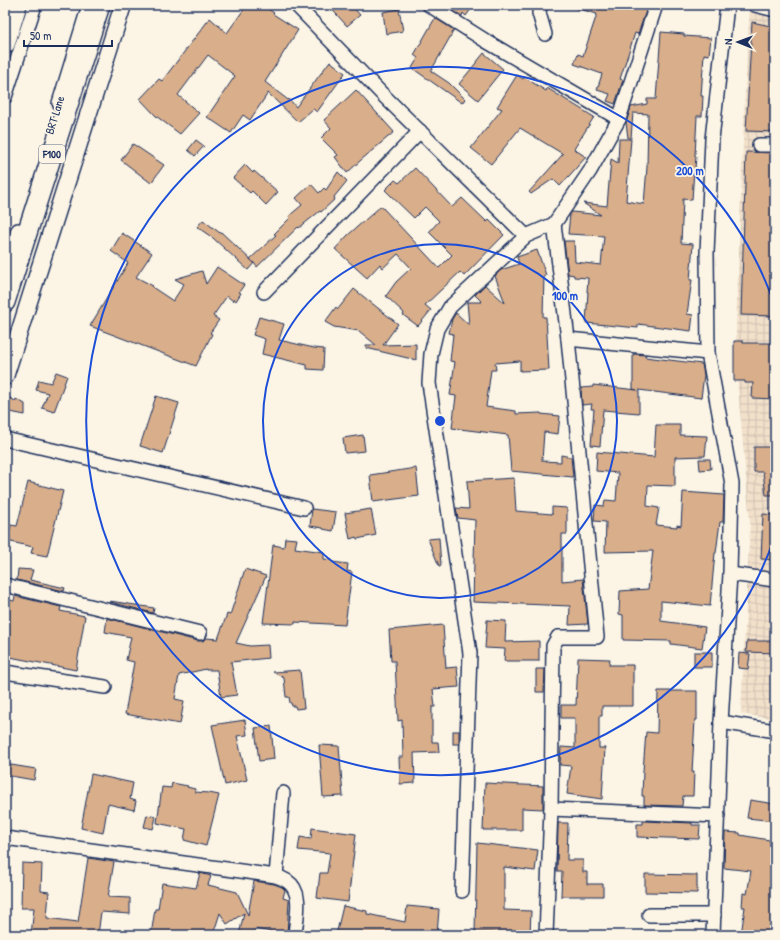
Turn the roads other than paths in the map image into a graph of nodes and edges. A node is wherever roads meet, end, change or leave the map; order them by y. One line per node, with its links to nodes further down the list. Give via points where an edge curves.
1 (17, 5): 14 (highway)
2 (35, 5): 15 (street)
3 (90, 5): 22 (street, BRT Lane)
4 (100, 5): 24 (highway, F100)
5 (123, 5): 27 (main road)
6 (296, 5): 17 (street)
7 (429, 5): 16 (street)
8 (540, 5): 13 (street, via 539,13)
9 (656, 5): 16 (street)
10 (727, 5): 26 (street, via 712,139 707,253)
11 (755, 5): 12 (street)
12 (775, 10)
13 (545, 34)
14 (5, 44)
15 (5, 97)
16 (619, 119): 20 (street, via 590,171)
17 (420, 131): 21 (street); 23 (street)
18 (758, 145): 19 (street)
19 (775, 145)
20 (554, 224): 21 (street); 25 (street)
21 (526, 236): 43 (street, via 450,307 437,329 431,354 429,383 470,653)
22 (5, 270)
23 (264, 292)
24 (5, 302)
25 (568, 339): 26 (street); 39 (street, via 597,637 558,637 553,646)
26 (708, 353): 30 (street, via 732,484)
27 (5, 377)
28 (5, 439): 29 (street)
29 (304, 508)
30 (730, 574): 31 (street); 36 (street)
31 (775, 580)
32 (5, 585): 33 (street)
33 (200, 633)
34 (5, 672): 35 (street)
35 (105, 687)
36 (721, 722): 37 (street); 40 (street)
37 (775, 731)
38 (283, 793): 42 (street)
39 (551, 809): 40 (street); 47 (street)
40 (718, 816): 45 (street)
41 (5, 838): 42 (street)
42 (276, 876): 46 (street, via 288,881 296,890 298,904)
43 (462, 891)
44 (649, 915): 45 (street)
45 (714, 915): 48 (street)
46 (294, 935)
47 (546, 935)
48 (713, 935)

